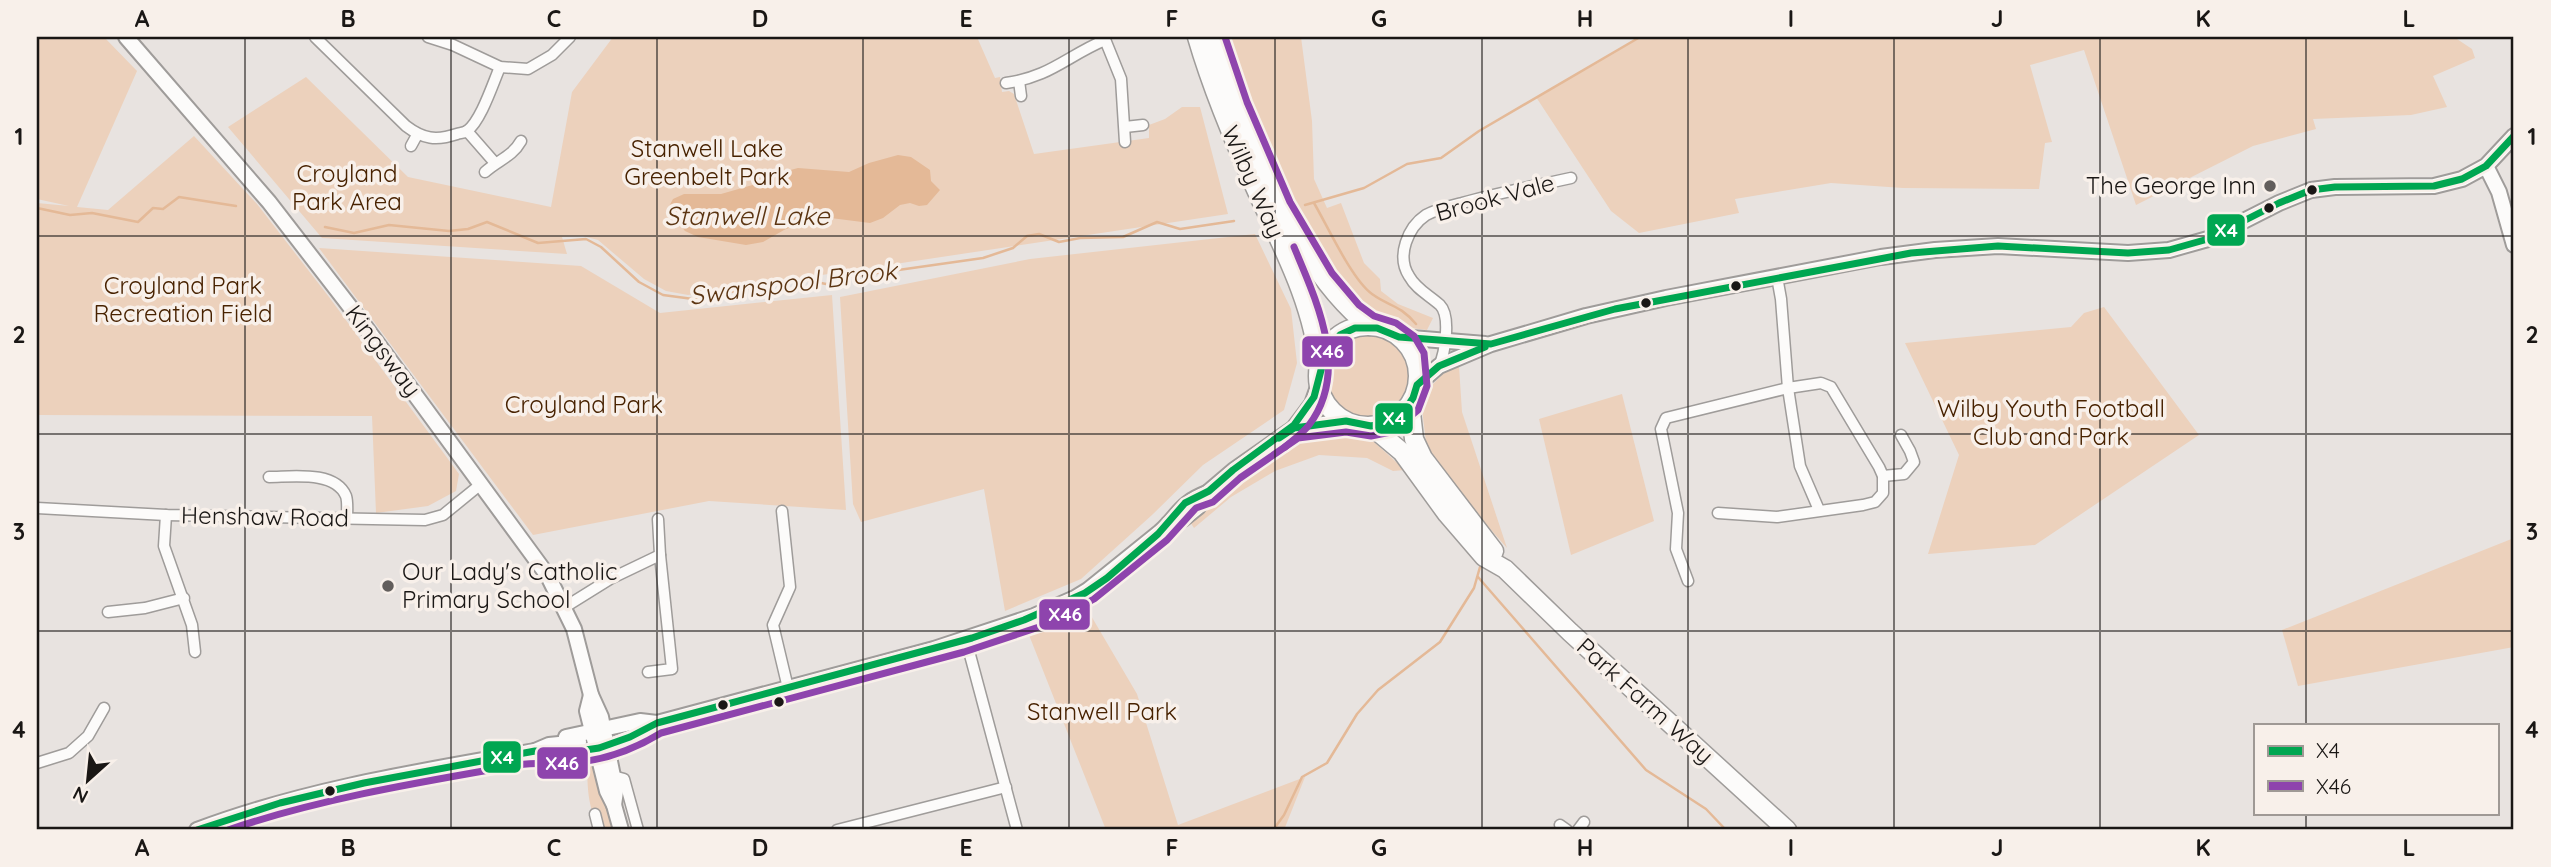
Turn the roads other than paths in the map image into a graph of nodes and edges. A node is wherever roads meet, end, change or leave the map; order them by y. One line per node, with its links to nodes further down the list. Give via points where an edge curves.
1 (315, 37): 16 (street)
2 (428, 37): 8 (street)
3 (570, 37): 9 (street, via 528,69)
4 (1198, 37): 32 (highway, Wilby Way, via 1221,108 1300,289 1317,343)
5 (1214, 37): 27 (highway, Wilby Way, via 1237,106 1281,207 1323,279)
6 (1105, 38): 10 (street, via 1049,72); 14 (street, via 1121,79)
7 (134, 39): 42 (main road, Kingsway, via 269,202)
8 (455, 41): 9 (street)
9 (500, 67): 15 (street, via 480,114)
10 (1019, 81): 11 (street); 12 (street)
11 (1006, 83)
12 (1021, 96)
13 (1143, 125): 14 (street)
14 (1125, 127): 19 (street)
15 (467, 131): 16 (street, via 446,138); 21 (street)
16 (417, 135): 20 (street)
17 (2514, 136): 22 (main road)
18 (521, 141): 21 (street, via 515,152)
19 (1125, 142)
20 (411, 146)
21 (495, 163): 23 (street)
22 (2486, 166): 25 (main road, via 2499,192); 26 (main road, via 2462,179 2434,186 2311,190 2208,239 2169,250 2128,253 1998,246 1935,250)
23 (485, 172)
24 (1571, 178): 29 (street, Brook Vale, via 1453,205 1416,224 1405,245 1405,266 1414,284 1445,312)
25 (2514, 245)
26 (1777, 277): 30 (main road, via 1615,309); 34 (street)
27 (1369, 326): 28 (highway); 32 (highway, via 1340,335 1326,348)
28 (1399, 337): 29 (main road); 33 (highway, via 1415,358)
29 (1445, 342): 30 (main road); 31 (street, Brook Vale)
30 (1491, 344): 31 (main road)
31 (1439, 366): 33 (main road)
32 (1319, 375): 36 (highway, via 1331,409); 38 (main road, via 1312,404)
33 (1417, 385): 35 (highway)
34 (1787, 388): 40 (street, via 1821,383 1830,387); 44 (street, via 1800,467); 52 (street, via 1663,421 1678,513 1676,549)
35 (1410, 404): 37 (highway, via 1397,417); 51 (highway, Park Farm Way, via 1414,439 1423,458)
36 (1346, 421): 37 (highway); 38 (main road)
37 (1371, 426): 51 (highway, Park Farm Way, via 1402,452 1484,557)
38 (1294, 428): 56 (main road, via 1208,493 1190,499 1112,573 1075,598)
39 (1901, 435): 40 (street, via 1914,462 1904,474)
40 (1883, 476): 44 (street, via 1883,493 1875,502)
41 (269, 477): 48 (street, via 334,482 346,496)
42 (481, 484): 48 (street, Henshaw Road, via 443,514 425,520); 54 (main road, Kingsway)
43 (37, 508): 47 (street, Henshaw Road)
44 (1819, 510): 46 (street, via 1777,517)
45 (782, 511): 59 (street, via 790,587 773,625)
46 (1718, 513)
47 (166, 515): 48 (street, Henshaw Road); 53 (street, via 164,546)
48 (347, 518)
49 (658, 519): 50 (street)
50 (660, 555): 54 (street); 58 (street, via 672,669)
51 (1505, 569): 75 (highway, Park Farm Way)
52 (1688, 581)
53 (184, 597): 55 (street, via 145,608); 57 (street)
54 (565, 607): 62 (main road, Kingsway, via 591,695 587,711)
55 (108, 611)
56 (966, 640): 59 (main road); 66 (street)
57 (195, 652)
58 (648, 671)
59 (788, 688): 61 (main road)
60 (104, 708): 64 (street, via 88,736 69,753)
61 (657, 723): 62 (main road, via 640,721); 62 (main road, via 632,739)
62 (599, 738): 63 (main road, via 552,754); 63 (main road, via 564,737); 65 (main road); 67 (main road, via 607,791)
63 (536, 751): 69 (main road, via 318,792)
64 (37, 763)
65 (613, 776): 67 (main road); 72 (street, via 624,779)
66 (1006, 787): 73 (street); 74 (street)
67 (614, 805): 71 (main road)
68 (594, 814): 70 (street)
69 (197, 830)
70 (599, 830)
71 (621, 830)
72 (638, 830)
73 (837, 830)
74 (1017, 830)
75 (1787, 830)

